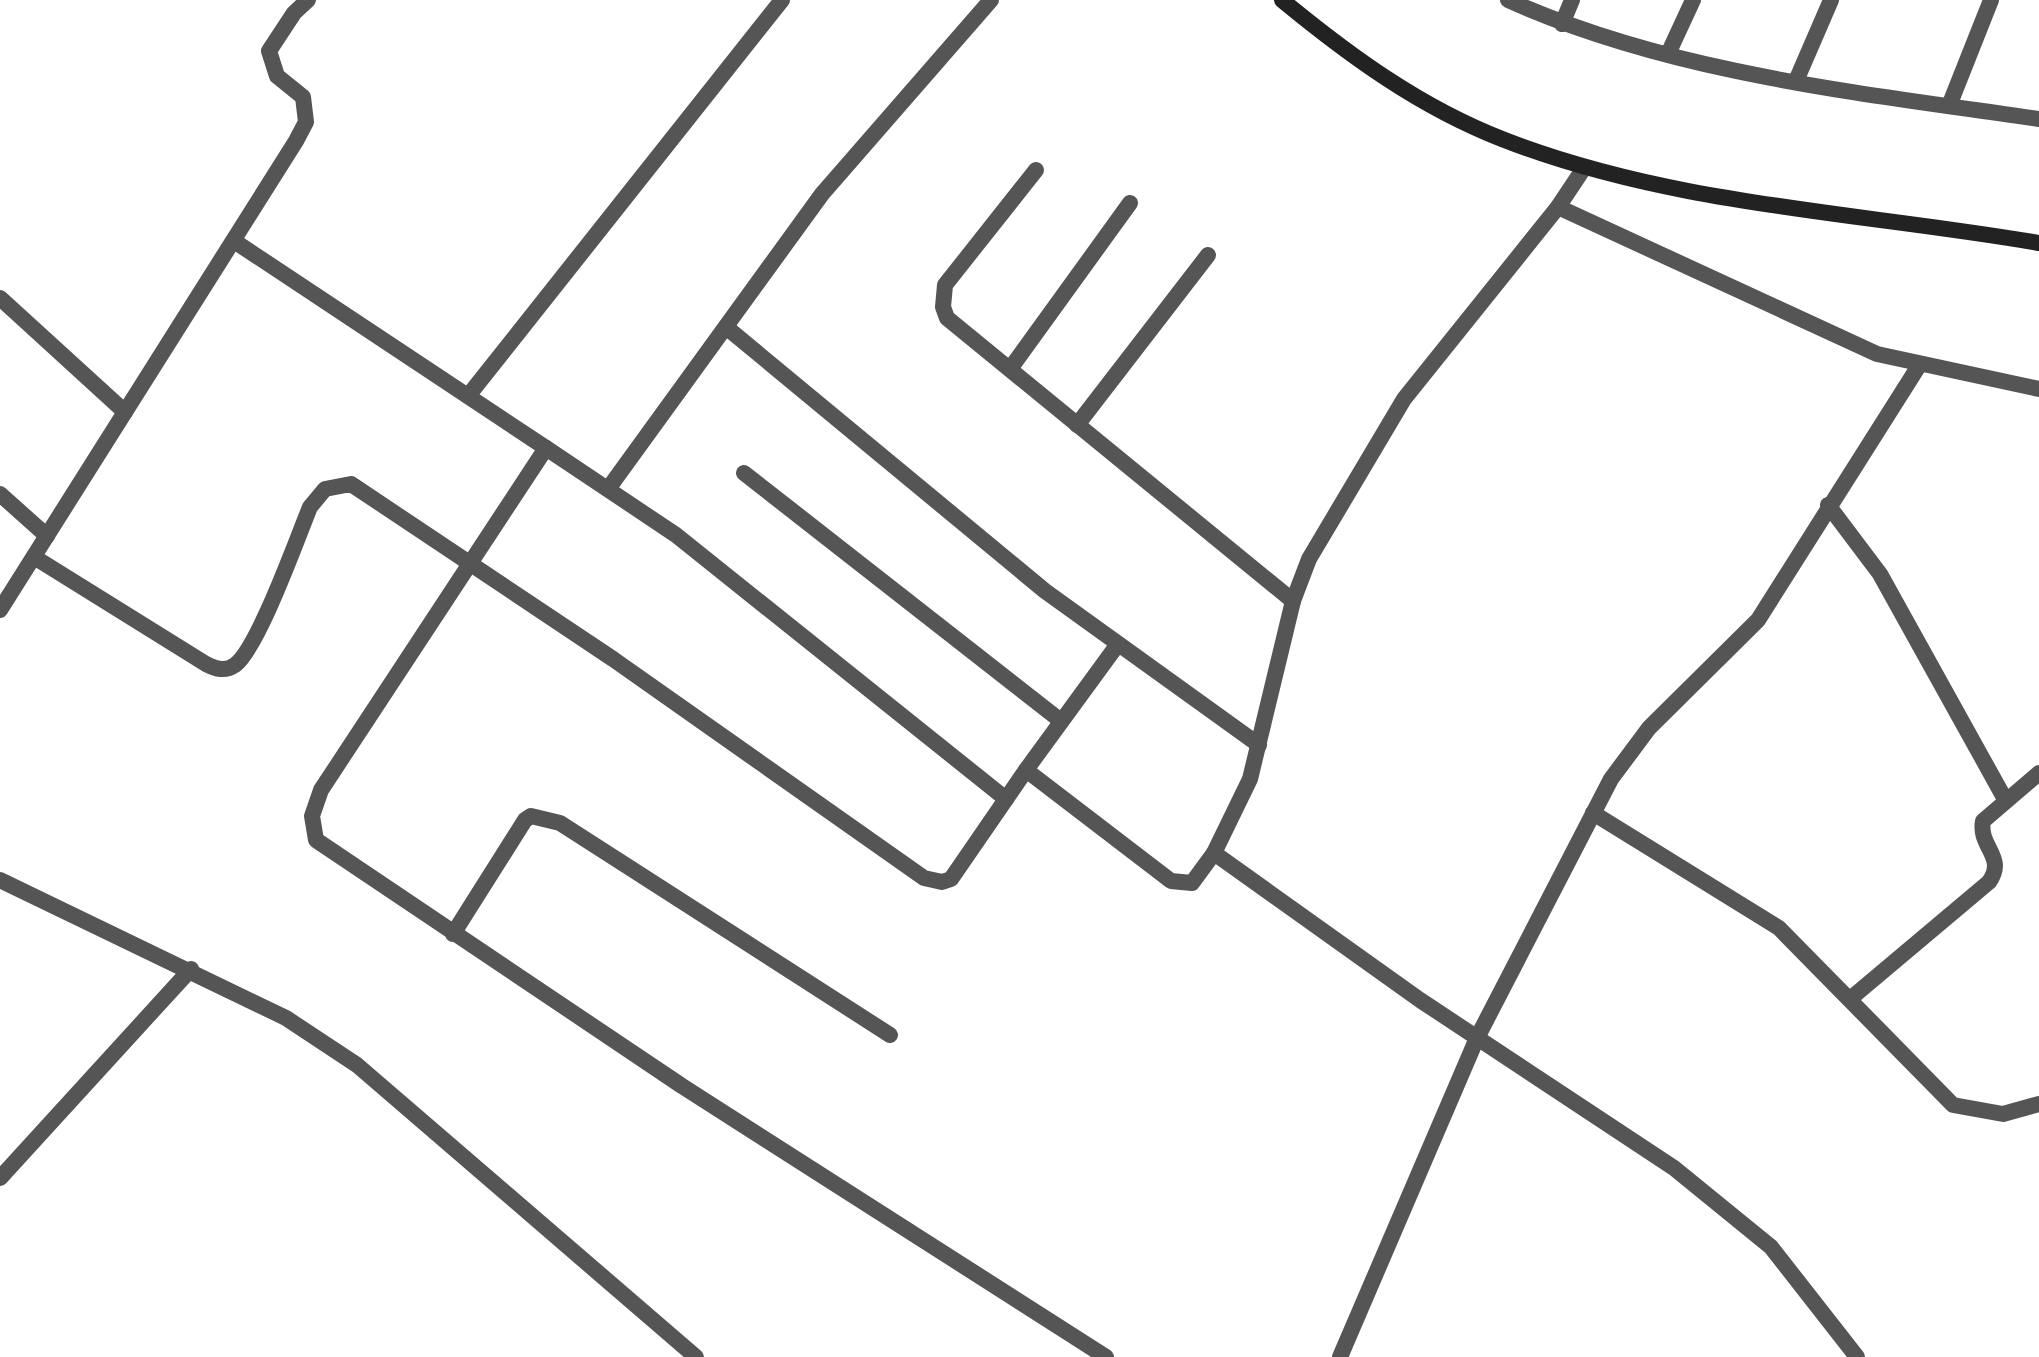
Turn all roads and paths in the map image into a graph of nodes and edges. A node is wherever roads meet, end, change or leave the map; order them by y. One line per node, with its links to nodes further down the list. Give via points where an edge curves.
1 (308, 0): 19 (street, via 269,51 277,76 303,97 306,122)
2 (782, 0): 27 (street)
3 (991, 0): 23 (street, via 822,194)
4 (1282, 0): 15 (street, via 1348,54 1422,101 1501,139)
5 (1508, 0): 10 (street)
6 (1572, 0): 10 (street)
7 (1693, 0): 11 (street)
8 (1831, 0): 12 (street)
9 (1991, 0): 13 (street)
10 (1562, 24): 11 (street)
11 (1668, 54): 12 (street)
12 (1796, 81): 13 (street)
13 (1949, 106): 14 (street)
14 (2039, 119)
15 (1584, 168): 18 (street); 20 (street, via 1821,214)
16 (1036, 170): 25 (street, via 945,285 943,297 947,318)
17 (1130, 203): 25 (street)
18 (1558, 207): 24 (street, via 1877,354); 38 (street, via 1404,399 1309,559)
19 (234, 241): 27 (street); 28 (street)
20 (2039, 243)
21 (1208, 255): 29 (street)
22 (0, 298): 28 (street)
23 (726, 327): 32 (street); 40 (street, via 1045,591)
24 (1920, 364): 26 (street); 34 (street)
25 (1010, 369): 29 (street)
26 (2039, 389)
27 (468, 396): 30 (street)
28 (125, 412): 35 (street)
29 (1077, 425): 38 (street)
30 (546, 448): 32 (street); 37 (street)
31 (744, 473): 41 (street)
32 (608, 489): 45 (street, via 676,535)
33 (0, 494): 35 (street)
34 (1828, 505): 46 (street, via 1880,574); 47 (street, via 1758,620 1649,728)
35 (47, 536): 36 (street)
36 (34, 557): 37 (street, via 216,669 228,669 244,655 310,507 325,489 351,484); 39 (street)
37 (470, 566): 45 (street, via 613,659 924,878 951,879); 50 (street, via 321,790 312,816 312,832 325,849)
38 (1293, 601): 42 (street)
39 (0, 610)
40 (1118, 644): 41 (street); 42 (street)
41 (1061, 721): 43 (street)
42 (1259, 745): 48 (street, via 1250,779)
43 (1026, 770): 45 (street); 48 (street, via 1171,881 1192,883)
44 (2039, 773): 46 (street)
45 (1006, 799)
46 (2006, 801): 52 (street, via 1983,821 1982,835 1997,867 1989,882)
47 (1593, 813): 52 (street, via 1779,928); 54 (street)
48 (1214, 853): 54 (street)
49 (0, 880): 51 (street)
50 (453, 934): 53 (street, via 525,820 542,817 560,823); 58 (street)
51 (191, 969): 56 (street); 57 (street, via 286,1018 357,1065)
52 (1850, 999): 55 (street, via 1953,1105 2003,1114)
53 (890, 1035)
54 (1477, 1038): 59 (street); 60 (street, via 1674,1168 1771,1247)
55 (2039, 1104)
56 (0, 1178)
57 (696, 1357)
58 (1106, 1357)
59 (1340, 1357)
60 (1857, 1357)

